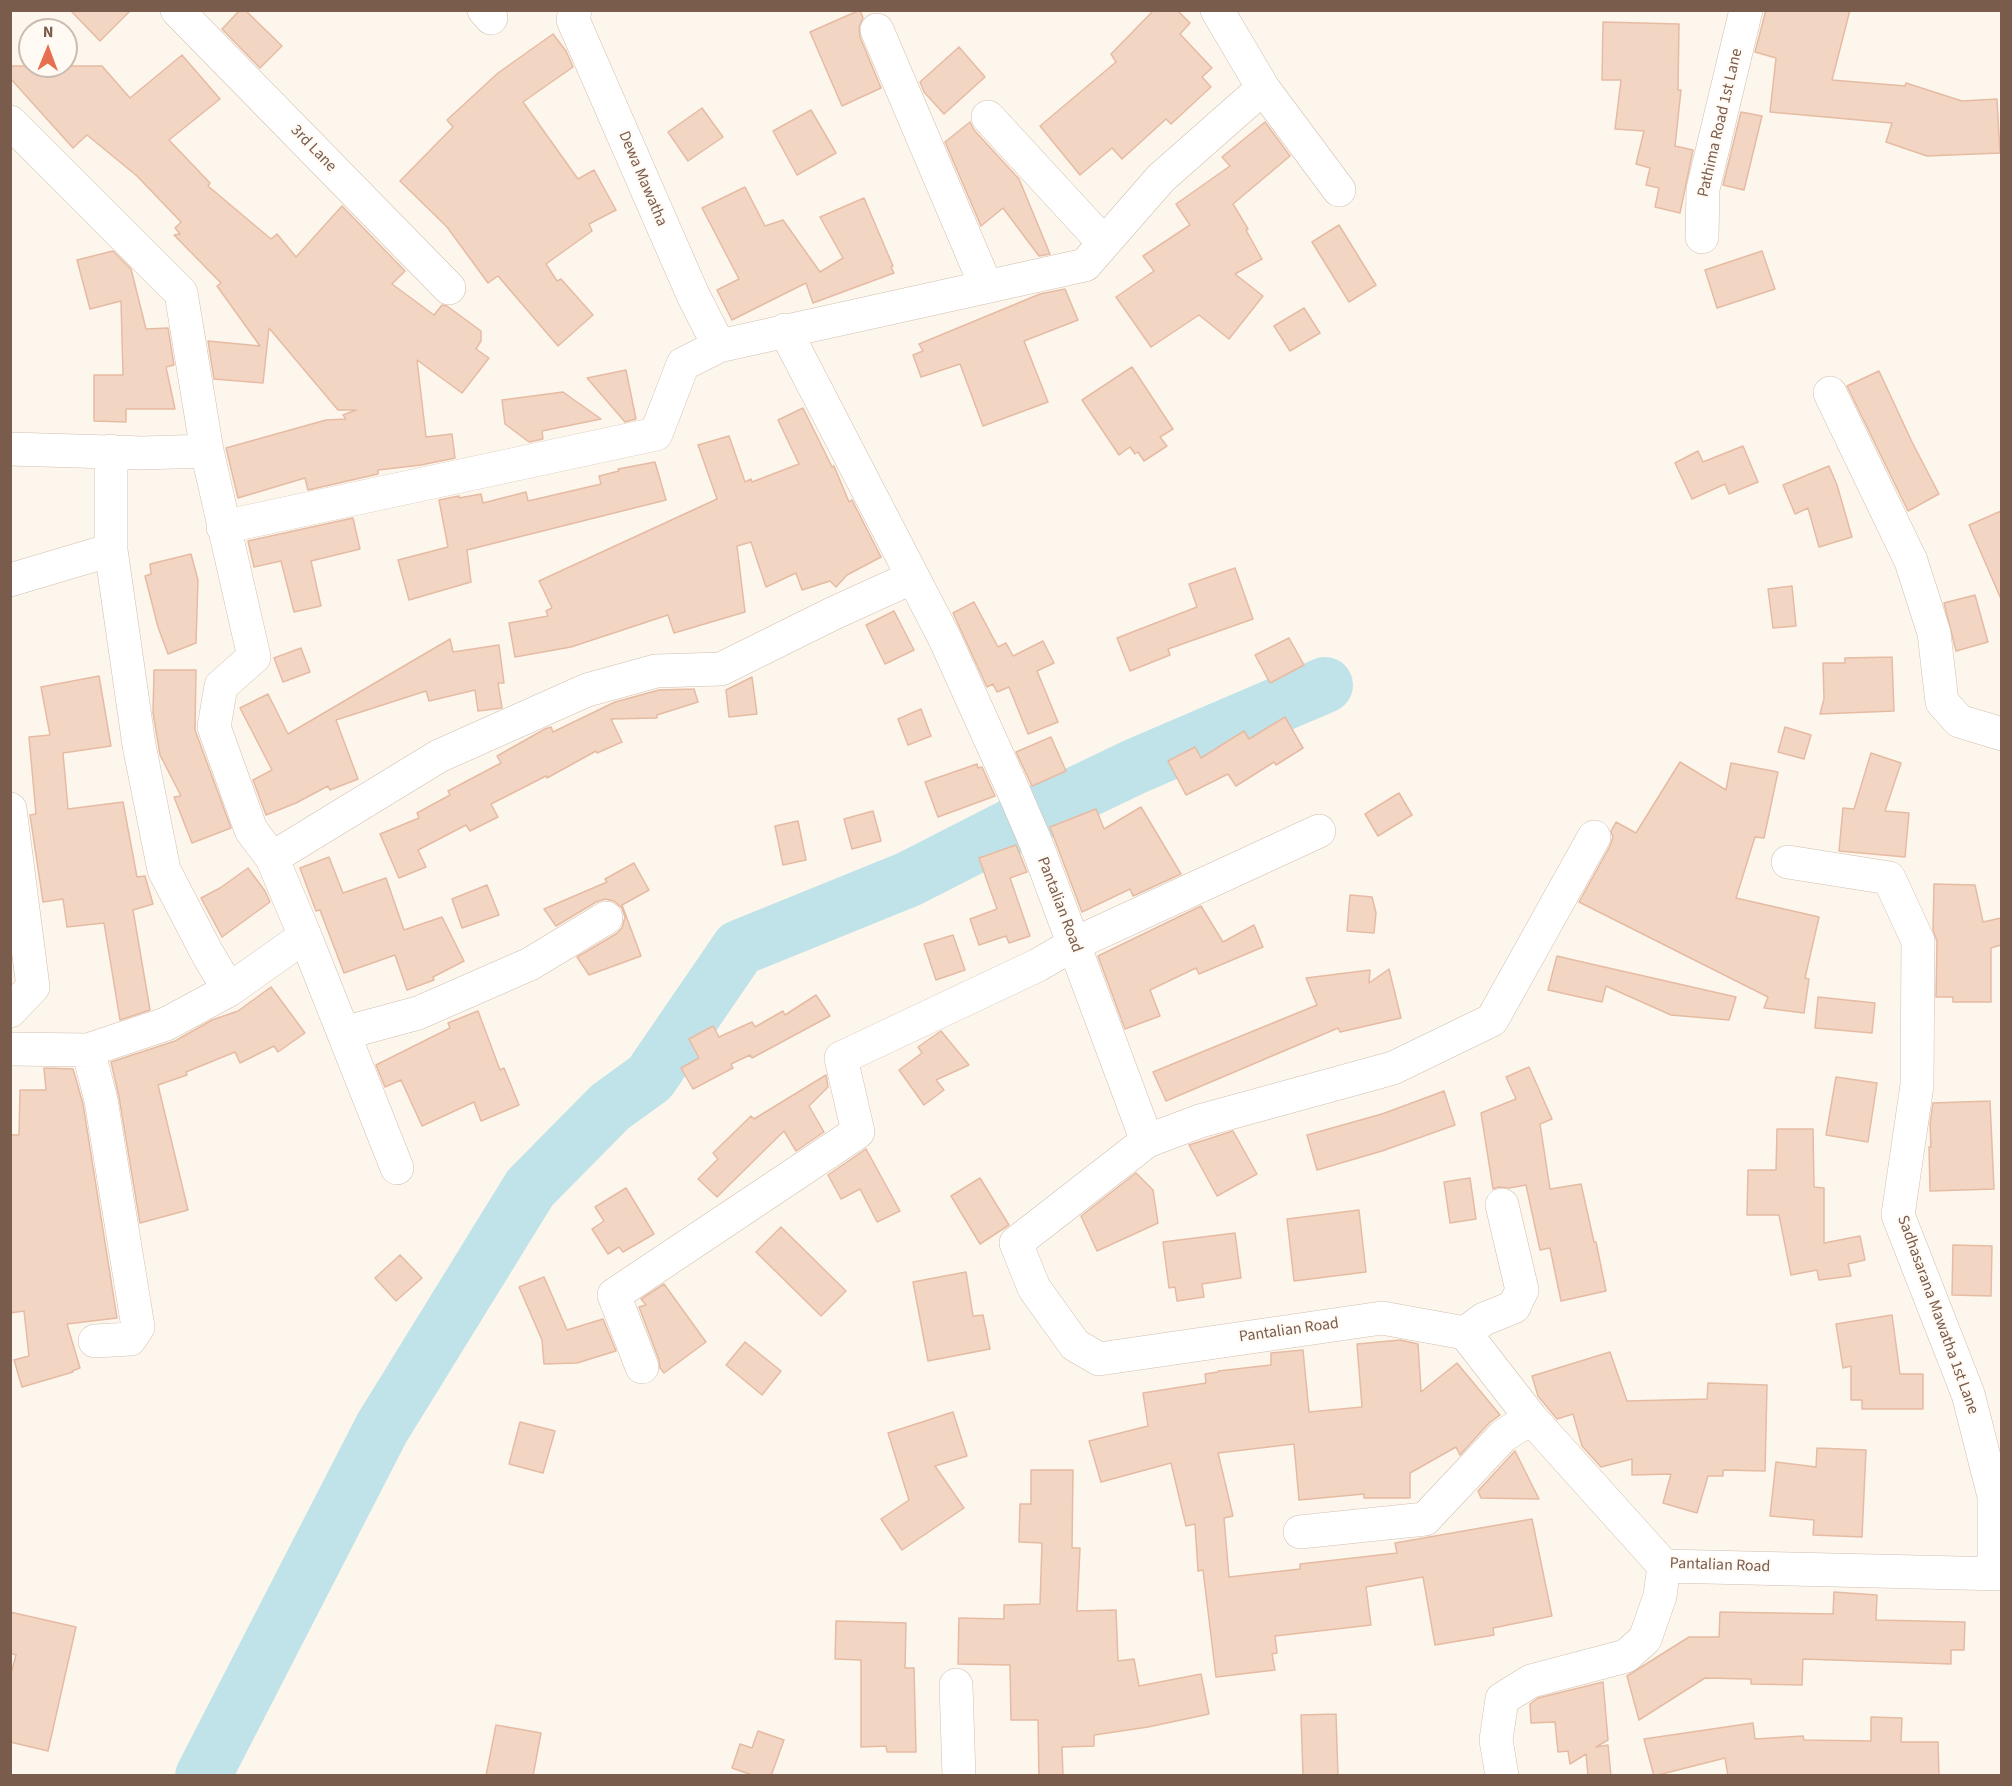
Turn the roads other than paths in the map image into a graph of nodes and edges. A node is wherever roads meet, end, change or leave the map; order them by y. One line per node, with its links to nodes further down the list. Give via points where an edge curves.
1 (177, 10): 13 (street, 3rd Lane)
2 (574, 10): 15 (street, Dewa Mawatha, via 573,20)
3 (1217, 10): 6 (street)
4 (1746, 10): 10 (street, Pathima Road 1st Lane, via 1703,189)
5 (877, 30): 12 (street)
6 (1263, 88): 9 (street); 11 (street, via 1161,178)
7 (988, 117): 11 (street)
8 (10, 122): 19 (street, via 181,293)
9 (1339, 190)
10 (1702, 237)
11 (1104, 243): 12 (street, via 1085,265)
12 (986, 286): 14 (street)
13 (449, 288)
14 (785, 330): 15 (street); 22 (street, Pantalian Road)
15 (719, 346): 20 (street, via 683,364 656,434)
16 (1830, 393): 24 (street, via 1911,561 1934,633 1942,702 1959,721)
17 (10, 449): 18 (street)
18 (111, 451): 19 (street); 21 (street)
19 (207, 451): 20 (street)
20 (223, 527): 28 (street, via 254,657 221,686 214,727 251,830)
21 (111, 550): 23 (street); 33 (street, via 139,745 164,870)
22 (913, 577): 28 (street, via 721,669 656,670 587,690 439,756); 32 (street, Pantalian Road, via 1014,792)
23 (10, 580)
24 (2001, 734)
25 (10, 809): 34 (street, via 33,987)
26 (1318, 831): 32 (street)
27 (1594, 837): 38 (street, via 1492,1020 1393,1068 1200,1121)
28 (272, 858): 31 (street)
29 (1788, 862): 47 (street, Sadhasarana Mawatha 1st Lane, via 1889,879 1918,941 1917,1085 1898,1215 1968,1394 1994,1496)
30 (606, 918): 35 (street, via 520,969 418,1013)
31 (305, 936): 33 (street); 35 (street)
32 (1074, 944): 38 (street, Pantalian Road); 43 (street, via 1038,965 841,1058 858,1132 614,1295)
33 (229, 990): 37 (street, via 166,1024)
34 (10, 1011)
35 (344, 1033): 39 (street)
36 (10, 1049): 37 (street)
37 (88, 1050): 42 (street, via 101,1100 138,1327 130,1339)
38 (1147, 1141): 41 (street, Pantalian Road, via 1016,1243 1035,1288 1075,1345 1099,1359 1382,1318)
39 (397, 1168)
40 (1502, 1205): 41 (street, via 1522,1290 1514,1307 1484,1319)
41 (1465, 1333): 44 (street, Pantalian Road)
42 (95, 1341)
43 (642, 1367)
44 (1531, 1418): 45 (street, via 1503,1436 1425,1520); 46 (street, Pantalian Road)
45 (1300, 1532)
46 (1664, 1566): 47 (street, Pantalian Road); 50 (street, via 1660,1596 1645,1639 1626,1656 1531,1681 1502,1699 1496,1740)
47 (1998, 1573)
48 (956, 1685): 49 (street)
49 (959, 1776)
50 (1502, 1776)

